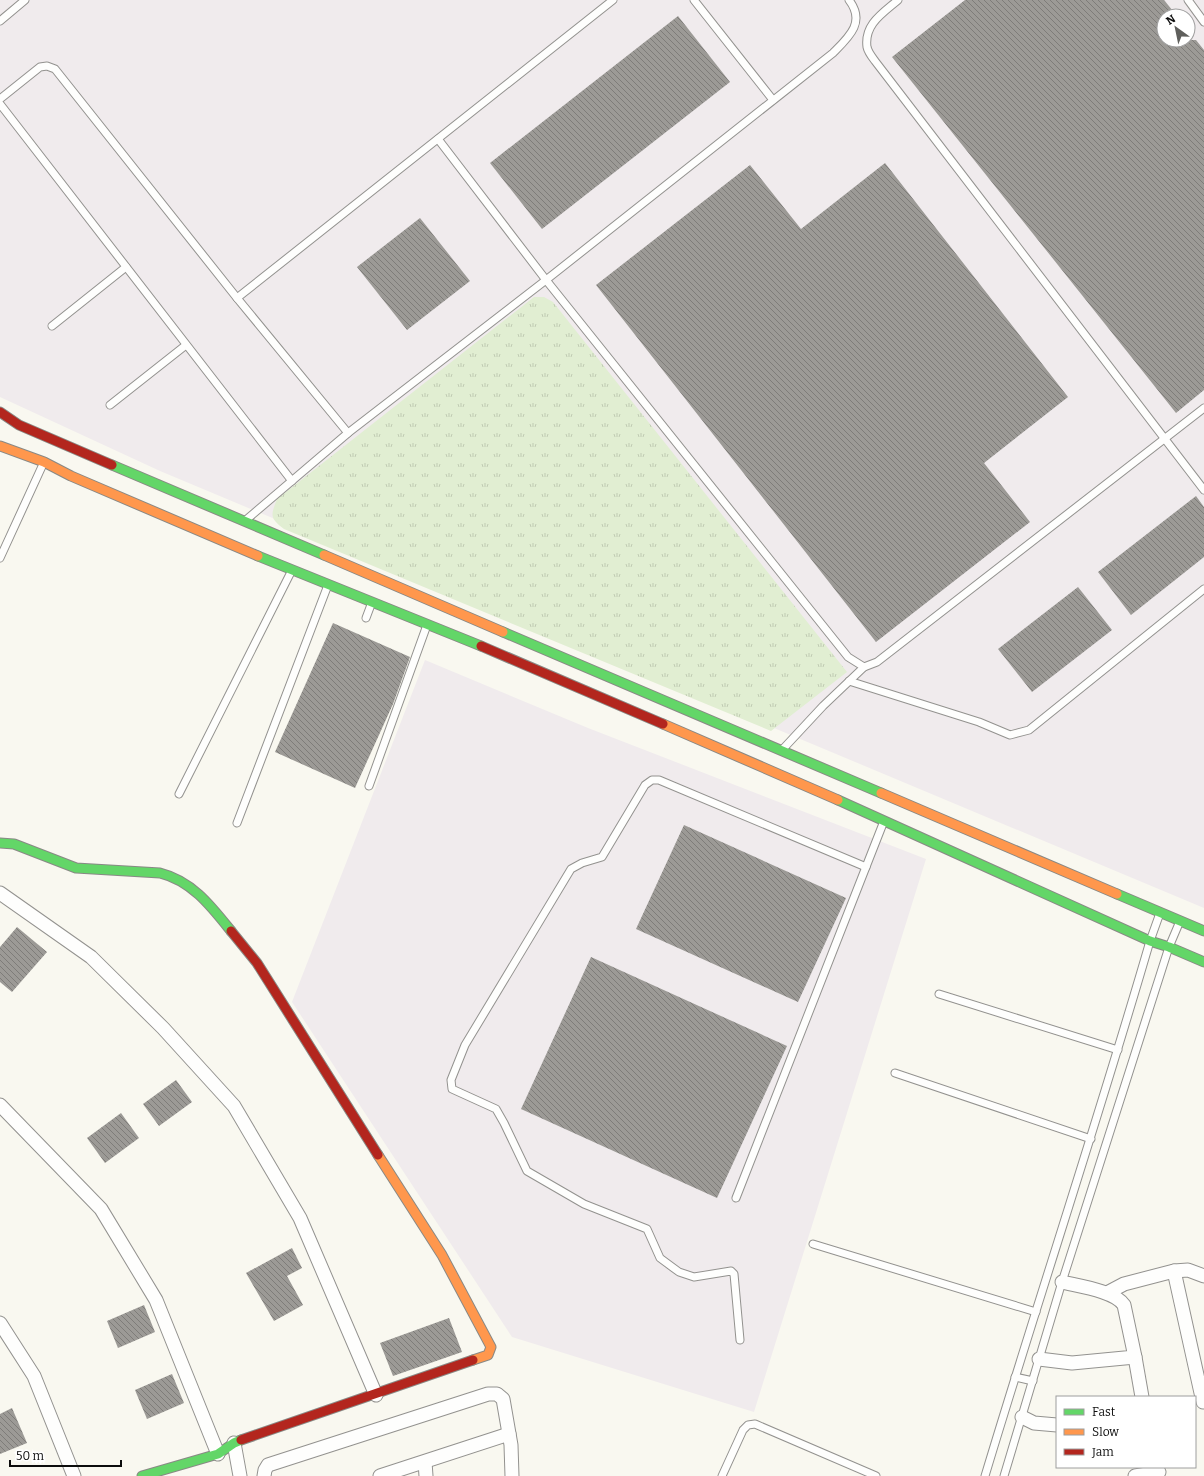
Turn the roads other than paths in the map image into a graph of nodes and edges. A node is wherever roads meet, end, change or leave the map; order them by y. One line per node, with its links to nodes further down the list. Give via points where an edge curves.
1 (24, 0): 7 (lane)
2 (613, 0): 12 (lane)
3 (694, 0): 10 (lane)
4 (849, 0): 10 (lane, via 855,9 856,18 848,38 833,53)
5 (898, 0): 22 (lane, via 875,19 869,28 867,48)
6 (1188, 0): 8 (lane)
7 (0, 21)
8 (1204, 22)
9 (0, 99): 15 (lane, via 40,67 55,69)
10 (773, 100): 14 (lane)
11 (0, 104): 13 (lane)
12 (438, 139): 14 (lane); 15 (lane)
13 (126, 267): 16 (lane); 17 (lane)
14 (546, 280): 21 (lane); 36 (lane, via 848,657)
15 (237, 298): 21 (lane)
16 (52, 326)
17 (186, 345): 18 (lane); 25 (lane)
18 (110, 405)
19 (1204, 408): 22 (lane)
20 (0, 412): 27 (street, via 19,425)
21 (348, 433): 25 (lane)
22 (1165, 438): 26 (lane); 36 (lane, via 877,662)
23 (0, 446): 24 (street)
24 (44, 462): 28 (lane); 29 (street, via 78,479)
25 (292, 481): 27 (lane)
26 (1204, 490)
27 (245, 521): 35 (street)
28 (0, 558)
29 (292, 570): 30 (street); 40 (lane)
30 (328, 584): 32 (street); 42 (lane)
31 (1204, 589): 37 (lane, via 1029,730 1010,736 979,722)
32 (372, 602): 33 (lane); 34 (street)
33 (366, 618)
34 (427, 624): 35 (street); 39 (lane)
35 (555, 666): 38 (street); 41 (street)
36 (864, 667): 37 (lane)
37 (849, 681): 38 (lane)
38 (782, 750): 46 (street)
39 (369, 786)
40 (179, 794)
41 (884, 821): 44 (lane); 49 (street)
42 (237, 823)
43 (0, 843): 70 (street, via 14,844 76,868 152,872 172,876 208,902 257,962 442,1255 491,1347 488,1355)
44 (866, 867): 57 (lane); 65 (lane, via 659,780 652,780 645,785 602,857 571,869 465,1045 451,1080 452,1089 496,1109 527,1171 584,1204 646,1229 660,1258 679,1272 694,1277 731,1271 734,1274)
45 (0, 893): 70 (street, via 91,957 163,1028 234,1106 300,1218)
46 (1160, 912): 47 (street); 49 (lane)
47 (1180, 920): 48 (street); 50 (lane)
48 (1204, 930)
49 (1150, 941): 50 (street); 53 (lane)
50 (1169, 947): 51 (street); 61 (lane)
51 (1204, 962)
52 (939, 994): 53 (lane)
53 (1118, 1050): 56 (lane)
54 (895, 1073): 56 (lane)
55 (0, 1105): 77 (street, via 101,1209 156,1300)
56 (1091, 1138): 63 (lane)
57 (736, 1198)
58 (813, 1244): 63 (lane)
59 (1174, 1271): 60 (street, via 1188,1270); 62 (street, via 1124,1284); 72 (street)
60 (1204, 1276)
61 (1062, 1282): 62 (street); 67 (lane)
62 (1107, 1293): 66 (street, via 1124,1305)
63 (1036, 1312): 68 (lane)
64 (0, 1323): 80 (street, via 34,1376)
65 (740, 1340)
66 (1135, 1356): 67 (street, via 1072,1363); 71 (street)
67 (1039, 1359): 69 (lane)
68 (1015, 1377): 69 (lane); 89 (lane)
69 (1033, 1381): 73 (lane)
70 (376, 1395): 76 (street)
71 (1142, 1396)
72 (1201, 1403)
73 (1022, 1417): 74 (street, via 1034,1423); 90 (lane)
74 (1056, 1425)
75 (509, 1434): 78 (street); 83 (street, via 504,1399 497,1394 488,1394 268,1465); 86 (street)
76 (234, 1443): 77 (street); 82 (street)
77 (218, 1454): 81 (street)
78 (425, 1462): 84 (street); 85 (street)
79 (1159, 1472): 91 (street)
80 (74, 1476)
81 (142, 1476)
82 (240, 1476)
83 (264, 1476)
84 (380, 1476)
85 (426, 1476)
86 (512, 1476)
87 (722, 1476): 88 (lane, via 743,1430 748,1425 755,1424)
88 (876, 1476)
89 (986, 1476)
90 (1004, 1476)
91 (1135, 1476)

